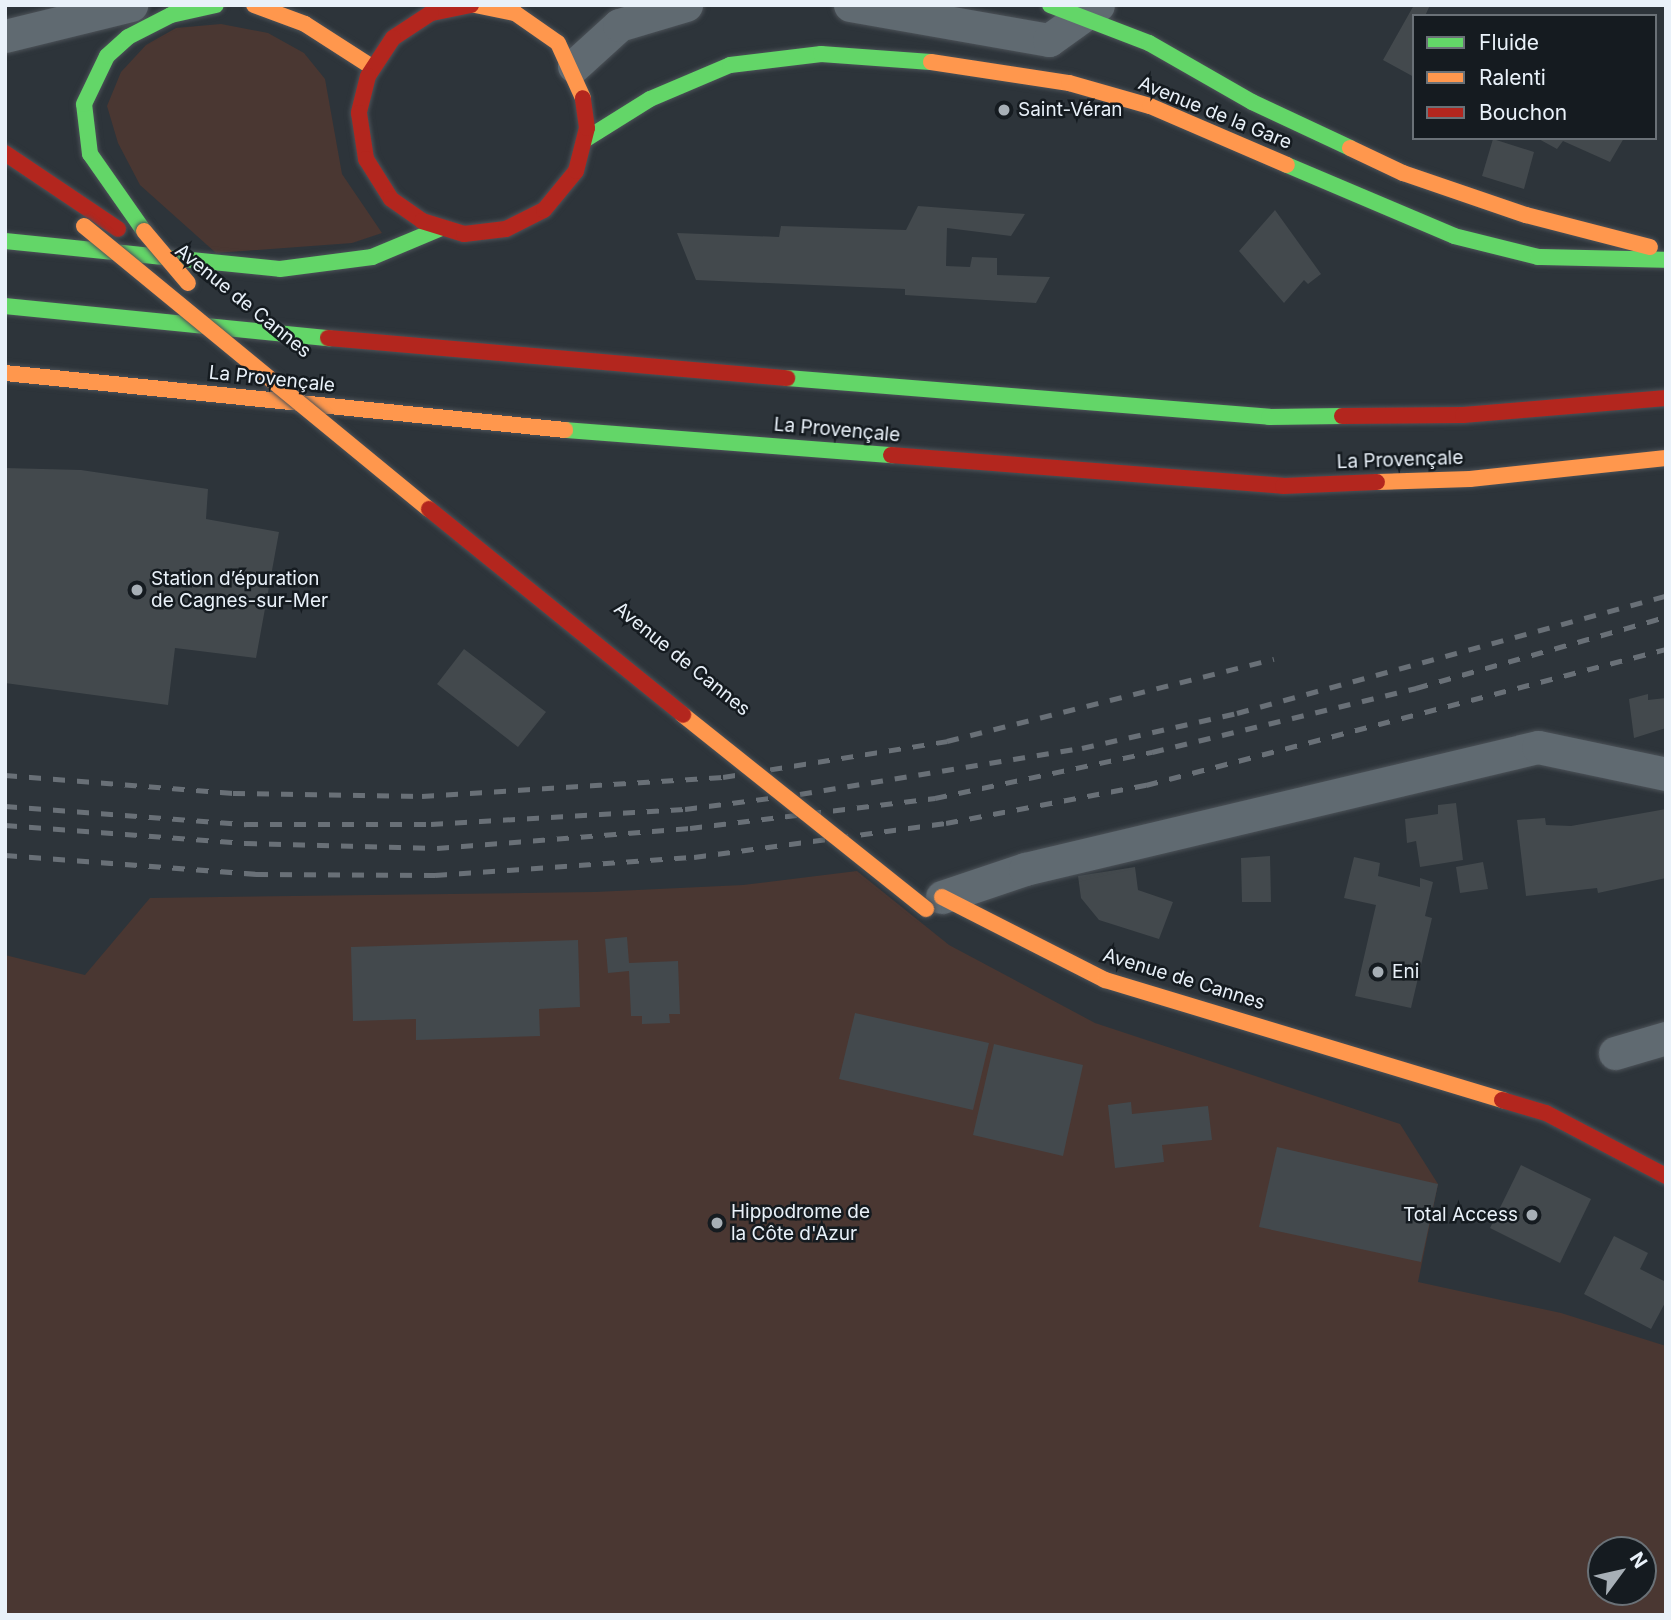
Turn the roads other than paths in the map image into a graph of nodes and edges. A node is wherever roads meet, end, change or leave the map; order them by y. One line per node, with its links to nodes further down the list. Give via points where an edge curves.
1 (57, 5): 12 (street)
2 (131, 5): 14 (street)
3 (216, 5): 18 (main road, Avenue de Cannes, bridge, via 171,15 128,37 107,56 84,104 90,154 144,231 193,287 118,229)
4 (254, 5): 16 (main road, via 305,23)
5 (473, 5): 9 (main road); 13 (main road)
6 (687, 5): 15 (street, via 619,25)
7 (850, 5): 11 (street, via 1049,40)
8 (1050, 5): 11 (main road, Avenue de la Gare)
9 (423, 9): 16 (main road)
10 (547, 9): 13 (main road)
11 (1093, 11): 22 (main road, Avenue de la Gare, via 1332,143 1403,173 1526,215)
12 (5, 17)
13 (525, 18): 15 (main road, via 548,33)
14 (5, 36)
15 (574, 66): 17 (main road, via 587,107)
16 (372, 67): 20 (main road, via 359,122 370,168 405,212)
17 (586, 139): 20 (main road, via 569,183 537,215 489,233); 23 (main road, Avenue de la Gare, via 650,99 730,65 821,54 916,60 1069,83 1150,106 1454,236 1538,257)
18 (5, 153)
19 (5, 176): 33 (main road, Avenue de Cannes, bridge, via 84,226 588,640)
20 (439, 229): 21 (main road, via 372,257 280,269)
21 (5, 241)
22 (1666, 251)
23 (1666, 260)
24 (5, 306): 29 (main road, via 526,358 1269,417 1463,415)
25 (220, 309): 26 (main road, Avenue de Cannes)
26 (274, 352)
27 (5, 373): 31 (main road, La Provençale, via 521,426 1283,486 1470,479)
28 (317, 387): 30 (main road)
29 (1666, 398)
30 (370, 431)
31 (1666, 458)
32 (1666, 774): 33 (street, via 1538,747 1025,869)
33 (934, 902): 37 (main road, Avenue de Cannes, via 1105,979)
34 (1227, 1036): 37 (main road, Avenue de Cannes, via 1307,1058)
35 (1666, 1038): 36 (street)
36 (1615, 1053)
37 (1404, 1067): 38 (main road, Avenue de Cannes, via 1546,1113)
38 (1666, 1175)

